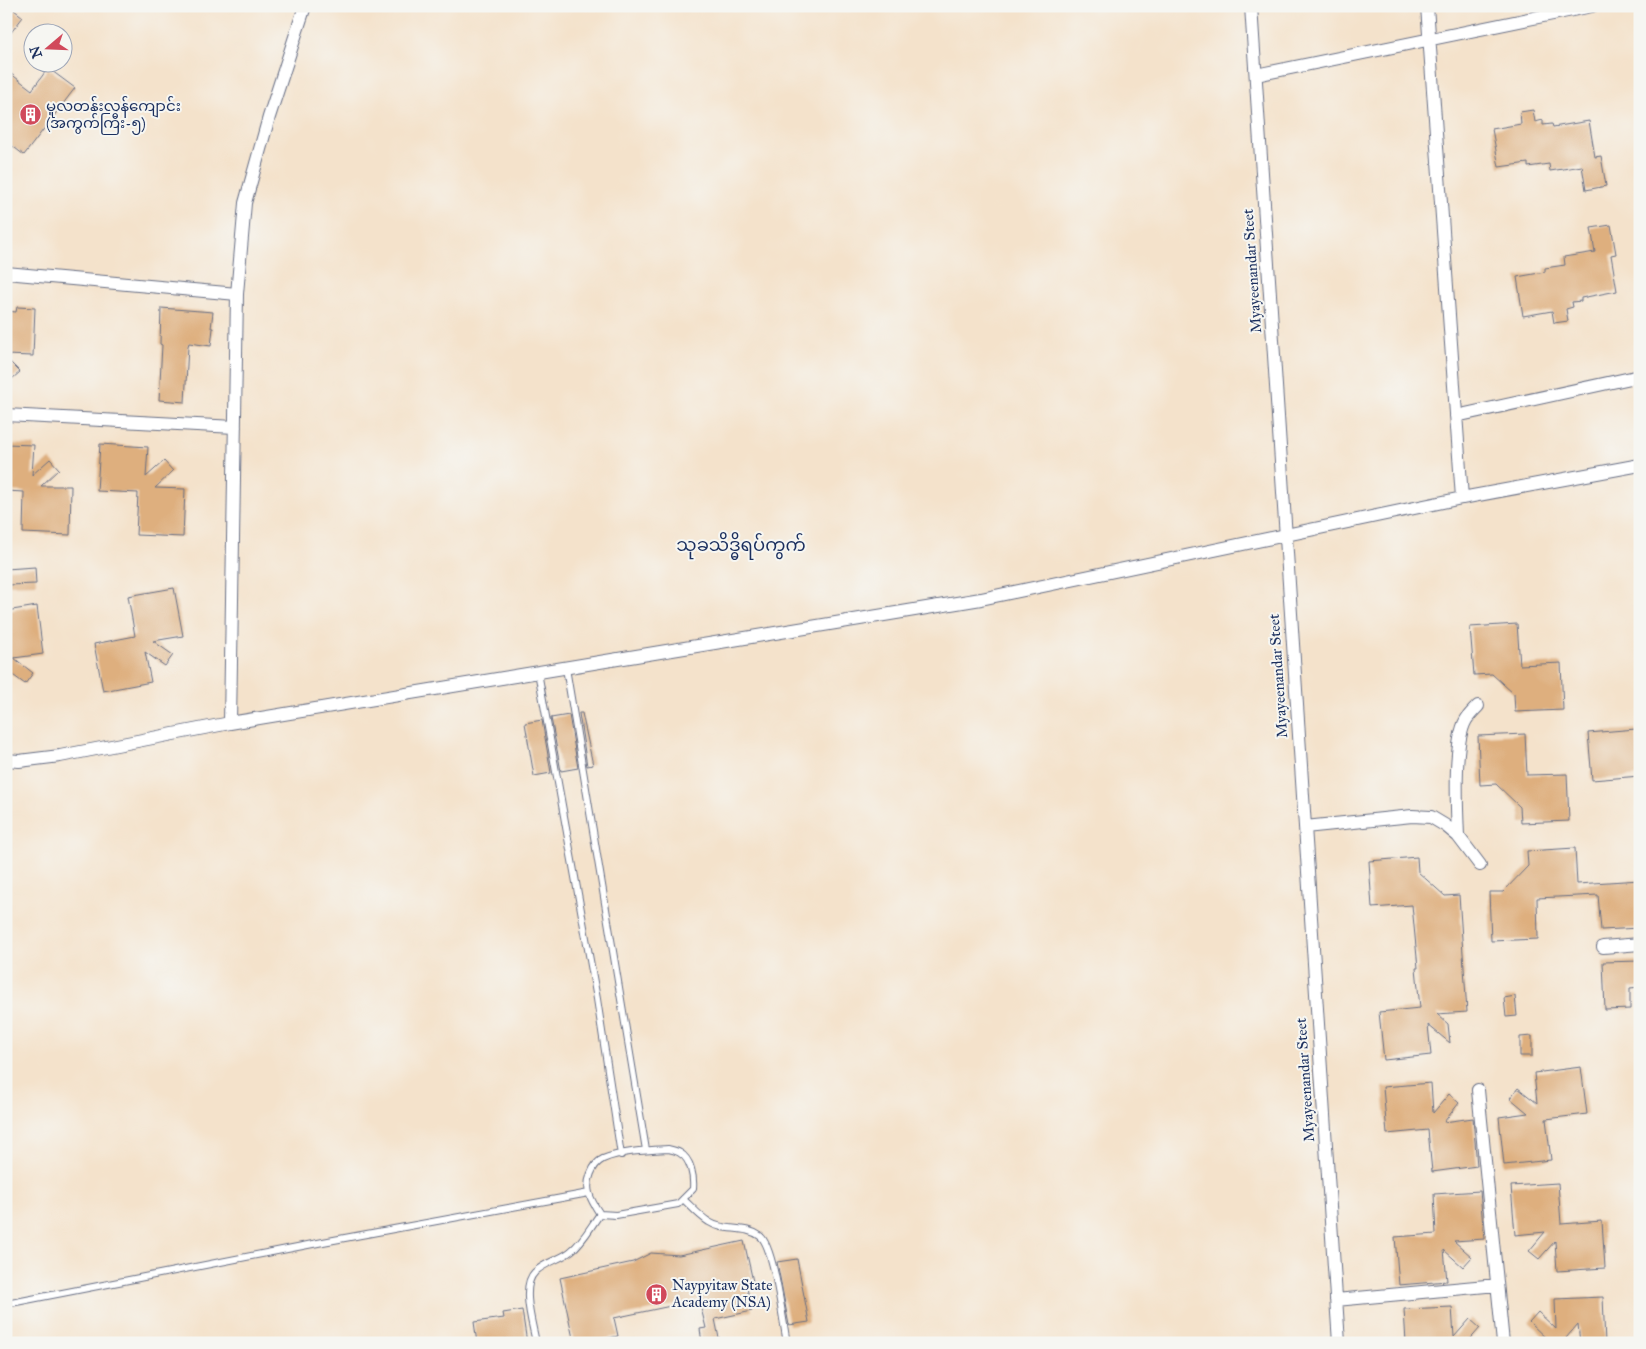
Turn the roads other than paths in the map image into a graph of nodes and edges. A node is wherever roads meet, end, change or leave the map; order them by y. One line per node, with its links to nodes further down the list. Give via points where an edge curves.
1 (305, 6): 8 (street, via 245,203)
2 (1251, 6): 6 (street, Myayeenandar Steet)
3 (1427, 6): 5 (street)
4 (1592, 6): 5 (street)
5 (1429, 40): 6 (street); 11 (street)
6 (1256, 74): 15 (street, Myayeenandar Steet)
7 (6, 273): 8 (street)
8 (237, 294): 12 (street)
9 (1640, 376): 11 (street)
10 (6, 415): 12 (street)
11 (1456, 416): 14 (street)
12 (235, 427): 19 (street)
13 (1640, 465): 14 (street)
14 (1462, 498): 15 (street)
15 (1285, 536): 16 (street, via 981,599); 21 (street, Myayeenandar Steet)
16 (566, 668): 17 (street); 27 (lane)
17 (538, 672): 19 (street); 28 (lane, via 597,999)
18 (1478, 706): 22 (street, via 1465,721 1459,743)
19 (230, 723): 20 (street, via 60,756)
20 (6, 760)
21 (1305, 826): 22 (street, via 1430,817); 33 (street, Myayeenandar Steet)
22 (1458, 836): 23 (street)
23 (1480, 865)
24 (1640, 944): 25 (street)
25 (1603, 947)
26 (1478, 1090): 32 (street)
27 (646, 1150): 28 (lane); 30 (lane, via 668,1149 681,1153 688,1162 694,1178 693,1189)
28 (621, 1155): 29 (lane, via 602,1160 588,1180)
29 (589, 1192): 31 (lane); 34 (lane)
30 (683, 1199): 31 (lane, via 678,1204 616,1215); 36 (lane, via 709,1223 761,1236 770,1250)
31 (600, 1214): 35 (lane, via 574,1249 534,1273 528,1283)
32 (1497, 1285): 33 (street); 38 (street)
33 (1336, 1300): 37 (street, Myayeenandar Steet)
34 (6, 1304)
35 (536, 1343)
36 (787, 1343)
37 (1339, 1343)
38 (1503, 1343)

